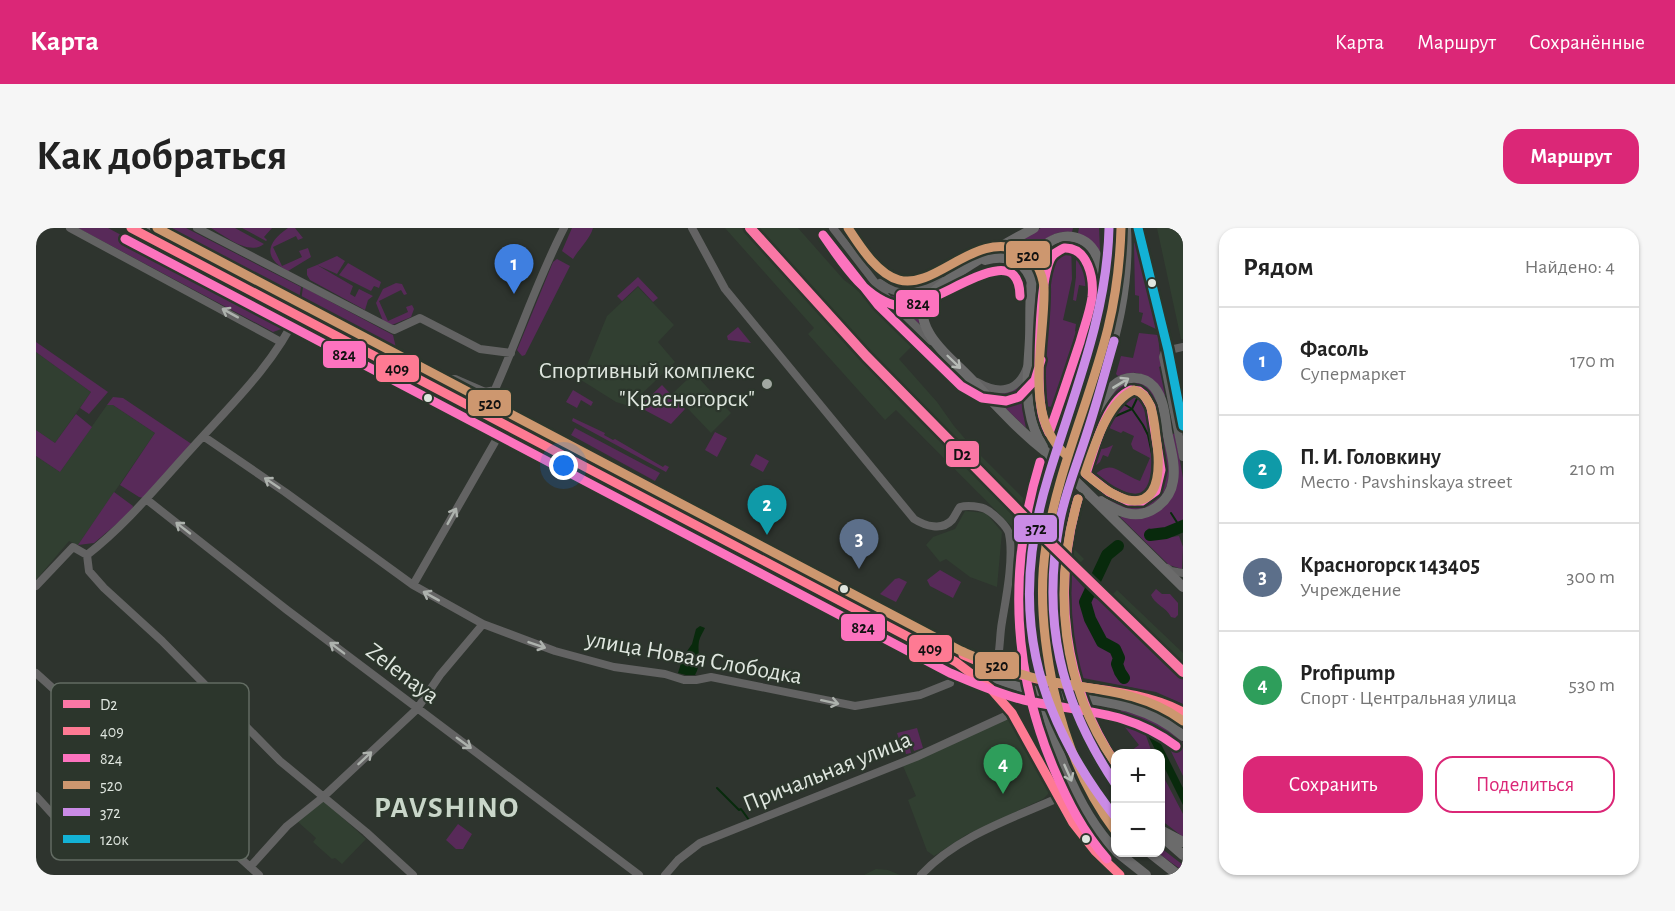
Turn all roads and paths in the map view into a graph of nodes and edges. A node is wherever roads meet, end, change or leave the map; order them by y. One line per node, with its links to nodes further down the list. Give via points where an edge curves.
1 (70, 228): 18 (street, one-way to 1)
2 (131, 228): 17 (main road)
3 (150, 228): 17 (main road)
4 (197, 228): 22 (street, via 394,330 420,318 480,349)
5 (564, 228): 22 (street)
6 (692, 228): 42 (street, via 725,290 914,519 930,527 940,526 964,506 987,510 1007,529 1008,595)
7 (833, 228): 13 (street)
8 (1034, 228): 12 (main road)
9 (1109, 228): 16 (main road)
10 (1126, 228): 30 (main road, via 1124,297)
11 (1138, 228): 21 (main road)
12 (974, 264): 14 (main road); 15 (main road, via 1001,257 1013,259)
13 (870, 274): 14 (street, via 887,288 903,294); 19 (street, via 886,297)
14 (949, 278): 19 (main road, via 930,294 923,309 924,323)
15 (1032, 284): 16 (main road, via 1042,249 1055,239 1071,237 1082,240 1094,251); 23 (main road)
16 (1104, 292): 44 (main road, bridge, via 1087,361 1040,509 1031,558 1030,623)
17 (300, 311): 18 (street); 25 (main road); 27 (main road)
18 (281, 342): 31 (street, via 270,360)
19 (938, 347): 24 (main road, one-way to 24)
20 (1183, 347): 21 (street)
21 (1168, 350): 29 (main road); 33 (street, via 1163,360)
22 (511, 353): 26 (street)
23 (1029, 359): 24 (street, via 1025,374 1012,387 988,388); 32 (main road, via 1029,410)
24 (969, 377): 32 (main road)
25 (437, 380): 26 (street, via 455,379 485,392); 27 (main road)
26 (495, 390): 27 (street)
27 (486, 409): 28 (main road); 42 (main road)
28 (504, 423): 38 (street, one-way to 28); 41 (main road)
29 (1183, 426)
30 (1088, 430): 34 (main road, one-way to 34, via 1106,396 1119,382 1130,378 1150,383 1162,402 1174,478 1163,502 1143,513 1126,513); 55 (main road, bridge, via 1060,520 1053,560 1052,602 1057,652 1067,693 1089,745)
31 (203, 436): 35 (street); 38 (street, улица Новая Слободка, one-way to 31)
32 (1045, 451): 34 (main road)
33 (1183, 457)
34 (1089, 494): 37 (main road)
35 (146, 499): 36 (street); 49 (street, Zelenaya, one-way to 35)
36 (87, 555): 39 (street, via 73,547); 45 (street, via 94,579)
37 (1182, 581)
38 (413, 585): 40 (street, улица Новая Слободка, one-way to 38)
39 (36, 586)
40 (483, 624): 46 (street, улица Новая Слободка, one-way to 46, via 555,651 614,667 684,680 711,677 855,706 920,695); 49 (street)
41 (956, 662): 51 (main road, via 990,688); 54 (main road, via 1026,688 1145,711)
42 (995, 669): 48 (main road)
43 (36, 674): 47 (street)
44 (1039, 677): 60 (main road, bridge, via 1056,725 1090,786); 64 (main road, one-way to 64, bridge, via 1044,706 1068,771 1095,825)
45 (203, 683)
46 (950, 683)
47 (51, 688)
48 (1138, 696): 50 (main road); 52 (main road)
49 (417, 709): 57 (street, one-way to 49); 72 (street, Zelenaya, one-way to 72)
50 (1183, 712)
51 (1012, 713): 58 (main road); 73 (street, Причальная улица, via 916,757 700,843)
52 (1183, 722)
53 (249, 729): 57 (street)
54 (1183, 736)
55 (1111, 779)
56 (36, 796): 59 (street)
57 (322, 798): 69 (street, via 288,826); 71 (street)
58 (1058, 798): 74 (street, via 968,839); 75 (main road, via 1084,839)
59 (51, 812)
60 (1111, 813)
61 (1165, 832): 63 (main road)
62 (1165, 839): 65 (main road)
63 (1183, 842)
64 (1111, 844)
65 (1183, 855)
66 (1124, 857): 76 (main road)
67 (1155, 857): 77 (main road)
68 (242, 860): 69 (street)
69 (250, 867): 70 (street)
70 (259, 875)
71 (413, 875)
72 (639, 875)
73 (665, 875)
74 (921, 875)
75 (1120, 875)
76 (1146, 875)
77 (1178, 875)

